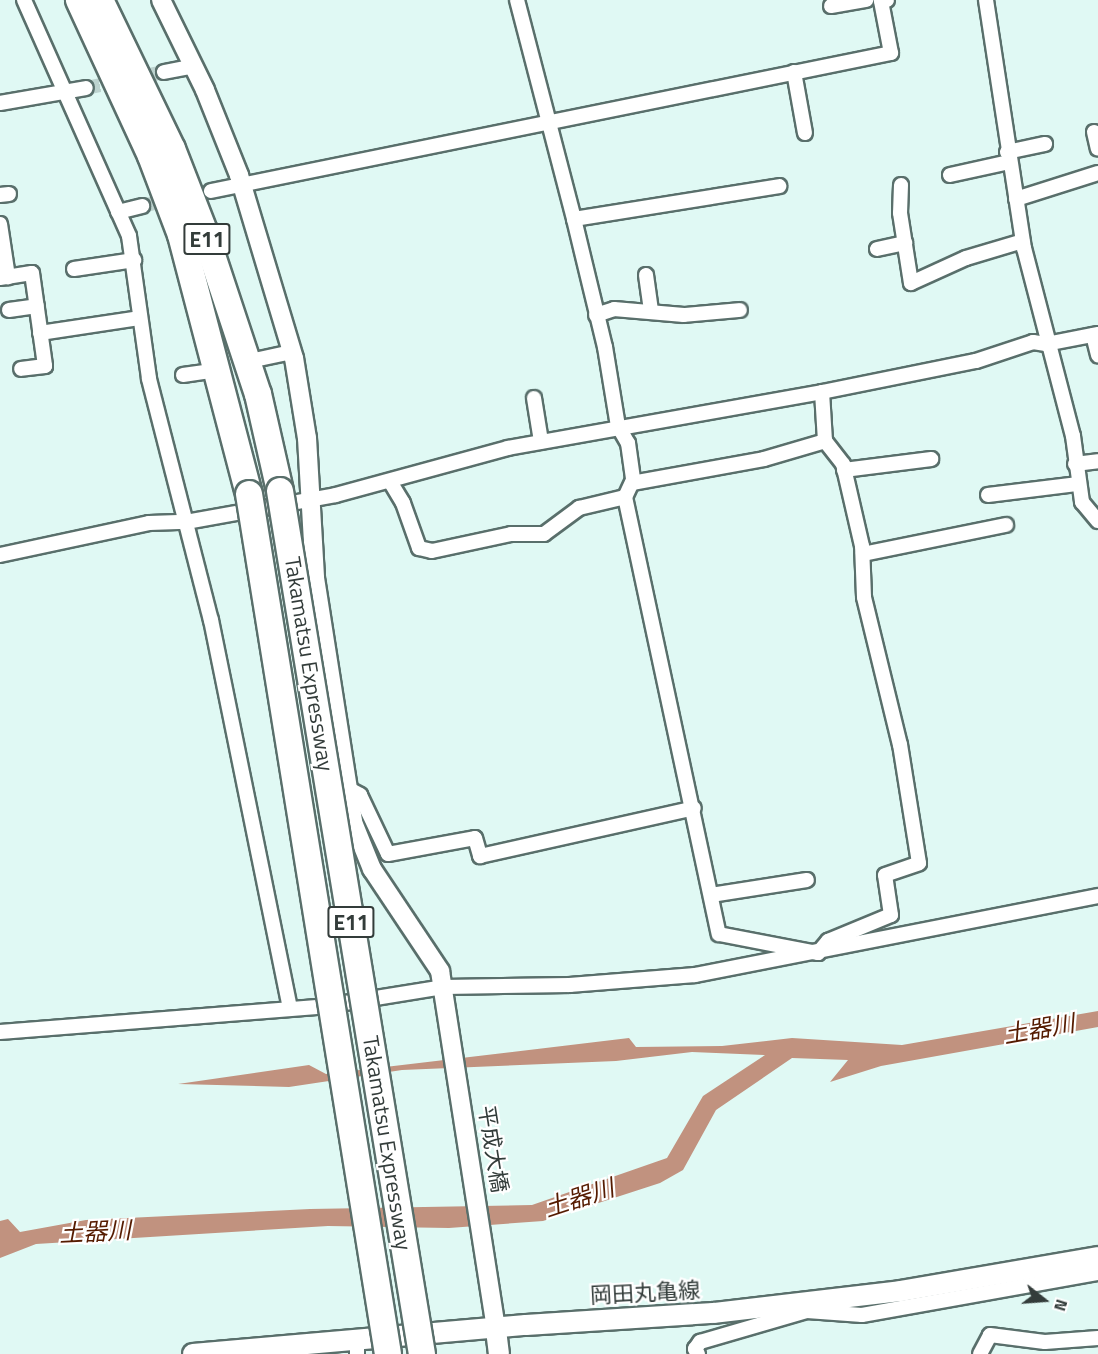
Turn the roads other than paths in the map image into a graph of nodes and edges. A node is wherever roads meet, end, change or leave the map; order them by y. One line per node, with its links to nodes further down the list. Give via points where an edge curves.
1 (24, 0): 14 (street)
2 (79, 0): 92 (highway, Takamatsu Expressway / E11, bridge, via 152,156 181,235 249,494)
3 (100, 0): 93 (highway, Takamatsu Expressway / E11, bridge, via 172,149 204,231 258,394 280,491)
4 (161, 0): 10 (street, 平成大橋)
5 (517, 0): 16 (street)
6 (866, 0): 9 (street)
7 (883, 0): 12 (street, via 891,53)
8 (986, 0): 21 (street)
9 (840, 3)
10 (194, 66): 11 (street); 24 (street, 平成大橋)
11 (164, 72)
12 (794, 72): 16 (street); 18 (street)
13 (86, 88): 14 (street)
14 (64, 93): 15 (street); 30 (street)
15 (0, 103)
16 (550, 122): 24 (street); 31 (street)
17 (1094, 132): 20 (street)
18 (805, 133)
19 (1046, 144): 21 (street)
20 (1098, 149)
21 (1008, 157): 23 (street); 28 (street)
22 (1098, 173): 28 (street)
23 (950, 176)
24 (242, 184): 27 (street); 49 (street, 平成大橋)
25 (901, 185): 34 (street)
26 (779, 186): 31 (street)
27 (211, 191)
28 (1016, 199): 33 (street)
29 (142, 206): 30 (street)
30 (118, 212): 36 (street)
31 (574, 219): 44 (street)
32 (0, 224): 39 (street)
33 (1023, 241): 34 (street, via 966,258 911,283); 48 (street)
34 (905, 243): 35 (street)
35 (877, 249)
36 (134, 260): 37 (street); 45 (street)
37 (74, 269)
38 (646, 274): 43 (street)
39 (4, 277): 40 (street, via 32,273)
40 (37, 306): 41 (street); 46 (street)
41 (9, 310)
42 (740, 310): 43 (street, via 684,315)
43 (651, 312): 44 (street, via 614,309)
44 (596, 315): 57 (street)
45 (139, 318): 46 (street); 71 (street, via 149,379)
46 (40, 333): 52 (street, via 45,366)
47 (1096, 334): 48 (street); 50 (street)
48 (1046, 344): 55 (street, via 1033,342 976,361); 62 (street, via 1073,436)
49 (292, 352): 51 (street); 69 (street, 平成大橋, via 307,438)
50 (1098, 355)
51 (259, 359)
52 (21, 369)
53 (206, 372): 54 (street)
54 (183, 375)
55 (822, 392): 57 (street); 59 (street)
56 (534, 398): 58 (street)
57 (618, 426): 58 (street); 65 (street, via 628,443)
58 (541, 441): 64 (street)
59 (825, 441): 63 (street); 65 (street, via 764,459)
60 (931, 459): 63 (street)
61 (1098, 461): 62 (street)
62 (1076, 464): 66 (street)
63 (844, 470): 73 (street)
64 (391, 483): 68 (street, via 403,503 419,548 432,551 511,534 544,534 579,508); 69 (street)
65 (632, 483): 68 (street)
66 (1078, 484): 67 (street); 70 (street, via 1082,502)
67 (988, 495)
68 (625, 497): 76 (street)
69 (309, 498): 71 (street); 75 (street, 平成大橋, via 315,578)
70 (1098, 521)
71 (186, 522): 74 (street, via 149,523); 82 (street, via 211,620)
72 (1006, 525): 73 (street)
73 (863, 554): 80 (street, via 864,597 900,745 919,863 885,875 891,915 828,941)
74 (0, 555)
75 (347, 788): 76 (street, via 360,795 388,854 475,838 480,856); 81 (street, 平成大橋, via 353,822 372,869 428,948)
76 (694, 808): 78 (street)
77 (807, 880): 78 (street)
78 (711, 895): 80 (street, via 719,934)
79 (1098, 896): 80 (street)
80 (818, 953): 81 (street, via 695,975)
81 (445, 993): 82 (street); 87 (street, 平成大橋)
82 (290, 1008): 83 (street)
83 (0, 1032)
84 (1098, 1257): 86 (main road, 岡田丸亀線)
85 (1098, 1273): 86 (street, via 862,1315)
86 (807, 1307): 87 (main road, 岡田丸亀線); 95 (street, via 700,1342 695,1349)
87 (496, 1329): 89 (main road, 岡田丸亀線); 94 (main road)
88 (1098, 1338): 96 (street, via 1045,1342 990,1335)
89 (357, 1348): 90 (main road, 岡田丸亀線)
90 (256, 1351): 91 (main road, 岡田丸亀線)
91 (193, 1354)
92 (388, 1354)
93 (422, 1354)
94 (499, 1354)
95 (698, 1354)
96 (980, 1354)

